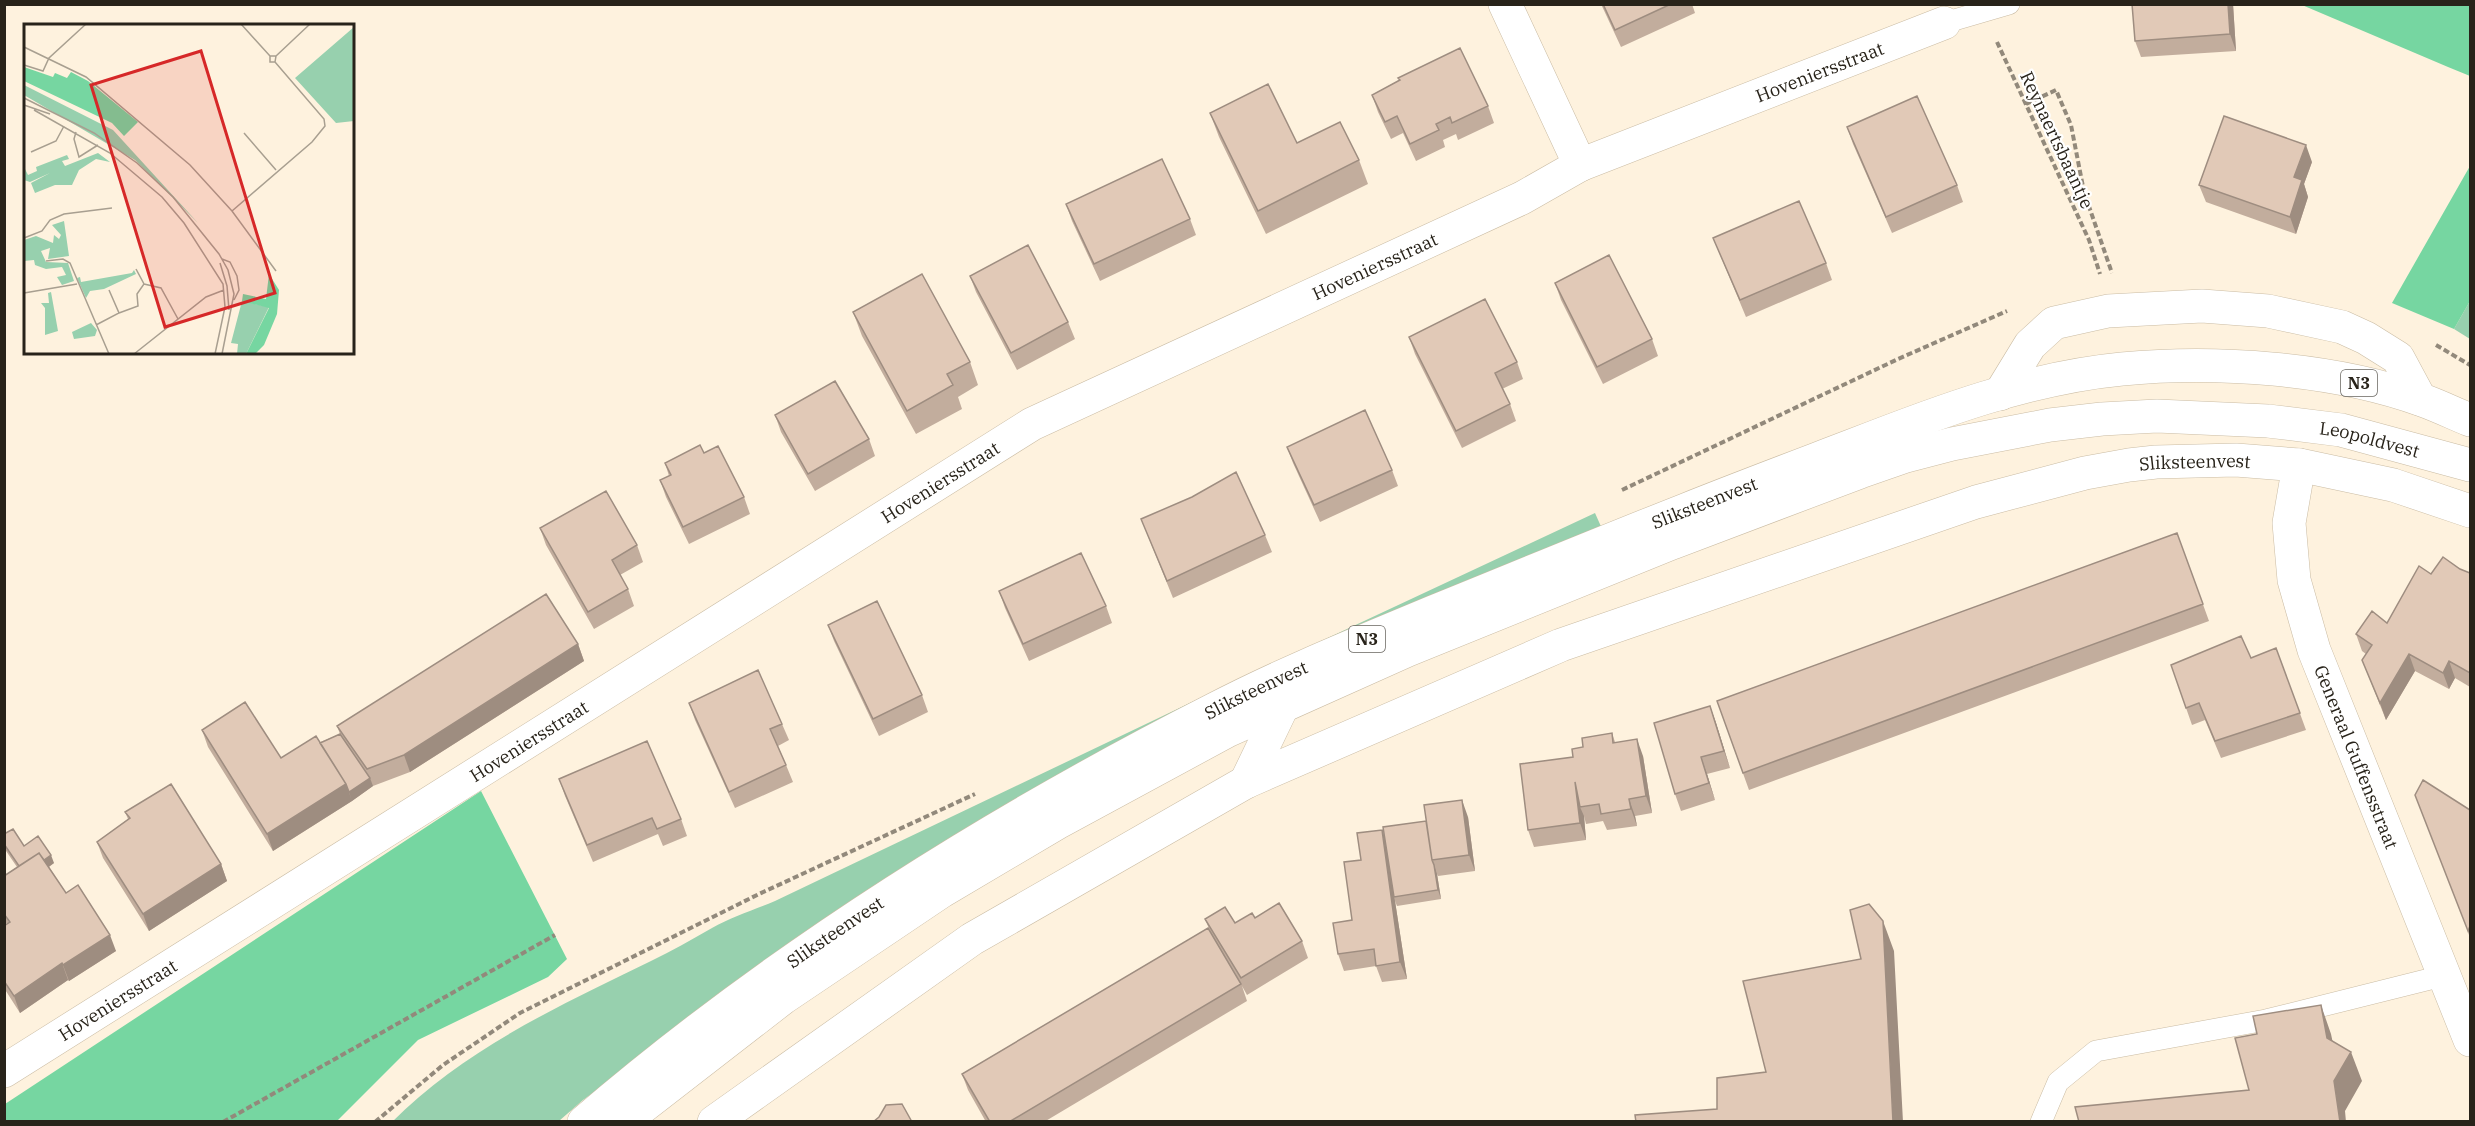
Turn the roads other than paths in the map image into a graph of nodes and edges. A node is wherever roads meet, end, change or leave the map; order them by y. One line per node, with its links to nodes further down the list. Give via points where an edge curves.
1 (1505, 4): 4 (street)
2 (2009, 4): 3 (lane)
3 (1944, 23): 4 (street, Hoveniersstraat)
4 (1580, 165): 16 (street, Hoveniersstraat, via 1522,198 1032,424)
5 (2000, 394): 6 (street, Sliksteenvest / N3, via 2121,369 2218,365 2368,384); 6 (street, via 2030,345 2054,323 2108,311 2202,306 2268,311 2342,327 2398,358); 17 (street, Sliksteenvest / N3, via 1943,410 1576,553 1339,651 1215,709 1041,801 860,913 640,1073)
6 (2420, 399): 7 (street, N3)
7 (2470, 420)
8 (2268, 421): 10 (street, Leopoldvest / N3, via 2341,430); 12 (street, Sliksteenvest / N3, via 2157,416 2102,419 1963,441 1906,456 1672,543)
9 (2299, 465): 11 (street, via 2394,485); 13 (street, Sliksteenvest, via 2236,460 2129,465 1976,502 1561,645); 14 (street, Generaal Guffensstraat, via 2289,523 2294,580 2314,650)
10 (2470, 465)
11 (2470, 511)
12 (1283, 705): 13 (street, Sliksteenvest); 18 (street, Sliksteenvest / N3, via 1057,823 942,891 783,998)
13 (1246, 782): 19 (street, Sliksteenvest, via 972,939)
14 (2446, 975): 15 (street, Generaal Guffensstraat); 20 (lane, via 2266,1020 2096,1051 2058,1082)
15 (2470, 1040)
16 (4, 1071)
17 (584, 1122)
18 (623, 1122)
19 (714, 1122)
20 (2041, 1122)

